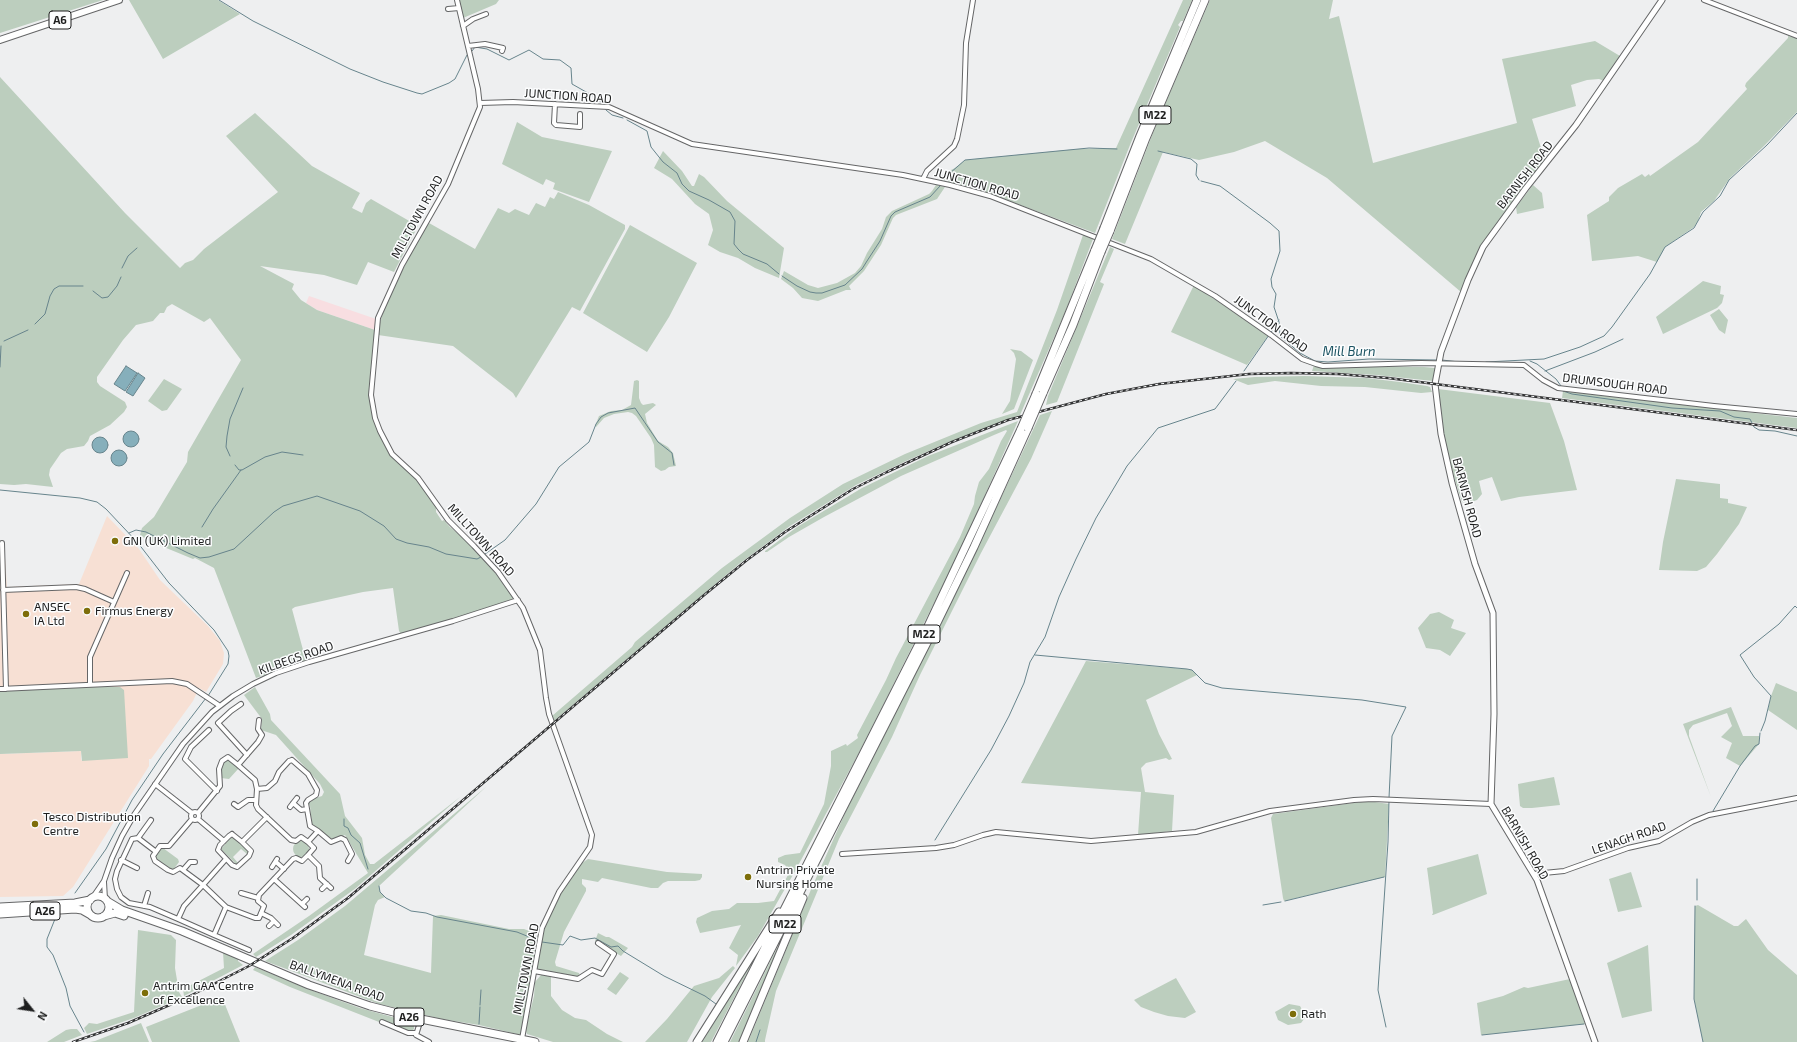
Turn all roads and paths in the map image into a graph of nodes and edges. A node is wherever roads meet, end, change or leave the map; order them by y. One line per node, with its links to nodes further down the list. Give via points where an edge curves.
1 (119, 0): 13 (main road, A6)
2 (457, 0): 8 (street, MILLTOWN ROAD)
3 (973, 0): 21 (street, via 966,43 964,105 958,139 927,171)
4 (1198, 0): 22 (highway, M22, via 1140,136)
5 (1205, 0): 22 (highway, M22)
6 (1662, 0): 23 (street, BARNISH ROAD, via 1576,126 1483,247)
7 (1704, 0): 12 (street)
8 (459, 8): 9 (street); 11 (street, MILLTOWN ROAD)
9 (448, 9)
10 (486, 14): 11 (street)
11 (463, 26): 14 (street, MILLTOWN ROAD)
12 (1797, 36)
13 (0, 40)
14 (468, 46): 15 (street, via 485,44 503,48); 16 (street, MILLTOWN ROAD)
15 (502, 51)
16 (480, 103): 17 (street, JUNCTION ROAD); 29 (street, MILLTOWN ROAD, via 477,118 448,184 399,270 378,318 371,395 375,418 392,454 418,478 448,520 483,555)
17 (555, 104): 19 (street, via 554,124); 21 (street, JUNCTION ROAD, via 609,107 692,144)
18 (580, 114): 19 (street)
19 (580, 127): 20 (street)
20 (585, 127)
21 (923, 179): 23 (street, JUNCTION ROAD, via 966,188 1004,201 1145,256 1188,279 1302,359 1323,366)
22 (1107, 230): 25 (highway, M22, bridge)
23 (1438, 361): 24 (street, DRUMSOUGH ROAD, via 1524,364 1543,380 1558,388); 50 (street, BARNISH ROAD, via 1435,384 1441,434 1465,530 1494,619)
24 (1797, 414)
25 (1024, 429): 51 (highway, M22, via 946,604); 61 (highway, M22)
26 (2, 544): 28 (street)
27 (127, 574): 30 (street)
28 (3, 590): 30 (street, via 76,587); 33 (street)
29 (518, 600): 36 (street, KILBEGS ROAD, via 276,673 253,684); 109 (street, MILLTOWN ROAD, via 540,650 549,714 592,838 588,850 554,902 542,928)
30 (114, 602): 31 (street, via 90,657)
31 (90, 685): 33 (street); 34 (street, via 172,681 187,684)
32 (0, 689): 33 (street)
33 (6, 689)
34 (212, 700): 36 (street); 37 (street)
35 (241, 704): 40 (street, via 216,724)
36 (220, 706): 37 (street, KILBEGS ROAD)
37 (212, 712): 44 (street, KILBEGS ROAD, via 196,727)
38 (259, 720): 40 (street, via 258,729 264,735)
39 (209, 730): 46 (street, via 191,748 185,759)
40 (247, 754): 43 (street)
41 (291, 755): 42 (street)
42 (291, 760): 45 (street, via 267,788); 52 (street, via 308,774 317,790 316,795 306,801)
43 (238, 764): 45 (street, via 255,780); 46 (street, via 228,757 222,761 219,769 220,785)
44 (155, 784): 54 (street); 79 (street, KILBEGS ROAD, via 122,836)
45 (257, 789): 49 (street)
46 (217, 790): 55 (street)
47 (297, 798): 52 (street, via 291,805 301,810)
48 (1797, 798): 77 (street, LENAGH ROAD, via 1709,815 1658,841 1628,848 1564,871)
49 (256, 800): 53 (street, via 236,805); 56 (street, via 258,809)
50 (1491, 804): 67 (street, via 1354,800 1270,811 1203,831 1132,838 1072,840 996,832 936,848); 77 (street, BARNISH ROAD)
51 (845, 805): 118 (highway, M22); 119 (highway, via 790,926)
52 (307, 809): 60 (street, via 310,826)
53 (237, 812)
54 (192, 813): 55 (street); 57 (street)
55 (198, 813): 58 (street)
56 (266, 817): 64 (street); 65 (street, via 292,840 296,841 301,837)
57 (192, 818): 58 (street); 66 (street, via 169,846 160,846)
58 (198, 818): 63 (street)
59 (151, 820): 62 (street)
60 (318, 831): 65 (street); 72 (street, via 331,842 341,838 345,840 352,854)
61 (822, 835): 116 (highway, via 778,912); 117 (highway, M22)
62 (138, 838): 66 (street); 70 (street, via 131,840)
63 (224, 841): 64 (street, via 232,834); 69 (street, via 218,850)
64 (242, 842): 69 (street, via 251,851 242,864 236,867)
65 (308, 842): 68 (street, via 314,848)
66 (156, 851): 76 (street, via 154,860 168,870)
67 (842, 854)
68 (308, 855): 75 (street, via 302,861 294,858); 80 (street, via 319,866 320,877)
69 (226, 859): 81 (street)
70 (121, 860): 74 (street); 91 (street, via 115,879 118,892 129,903)
71 (191, 860): 76 (street)
72 (348, 861)
73 (272, 867): 75 (street, via 276,860)
74 (137, 868)
75 (284, 868): 78 (street)
76 (183, 870): 81 (street)
77 (1534, 874): 120 (street, BARNISH ROAD)
78 (274, 879): 86 (street); 90 (street)
79 (104, 881): 87 (street, KILBEGS ROAD); 89 (street, KILBEGS ROAD)
80 (327, 884): 82 (street); 83 (street)
81 (203, 885): 92 (street); 99 (street, via 184,906)
82 (330, 888)
83 (322, 889)
84 (241, 892): 86 (street)
85 (148, 893): 91 (street)
86 (258, 898): 95 (street, via 264,906)
87 (92, 899): 89 (highway, A26, via 101,897); 93 (highway, A26); 97 (highway, via 87,907)
88 (307, 899): 90 (street)
89 (106, 900): 98 (highway, via 109,907); 107 (highway, BALLYMENA ROAD / A26, via 122,910)
90 (303, 905): 94 (street)
91 (144, 906): 99 (street)
92 (226, 907): 95 (street, via 257,919); 103 (street)
93 (0, 908)
94 (296, 908)
95 (261, 913): 100 (street)
96 (0, 914): 97 (highway, A26, via 75,909)
97 (89, 914): 98 (highway, A26, via 97,918)
98 (104, 916): 107 (highway, BALLYMENA ROAD / A26, via 110,913 120,914)
99 (178, 919): 103 (street)
100 (274, 921): 101 (street); 102 (street)
101 (278, 925)
102 (269, 926)
103 (214, 935): 106 (street)
104 (247, 943): 106 (street)
105 (598, 943): 109 (street, via 614,954 602,974 592,970 578,979)
106 (244, 948): 108 (street)
107 (229, 950): 110 (highway, BALLYMENA ROAD / A26, via 337,995)
108 (249, 950)
109 (534, 971): 113 (street, MILLTOWN ROAD)
110 (421, 1019): 112 (street); 113 (highway, BALLYMENA ROAD / A26)
111 (382, 1022): 112 (street)
112 (416, 1034): 114 (street)
113 (522, 1040): 115 (highway, BALLYMENA ROAD / A26)
114 (429, 1042)
115 (535, 1042)
116 (697, 1042)
117 (717, 1042)
118 (724, 1042)
119 (743, 1042)
120 (1594, 1042)

